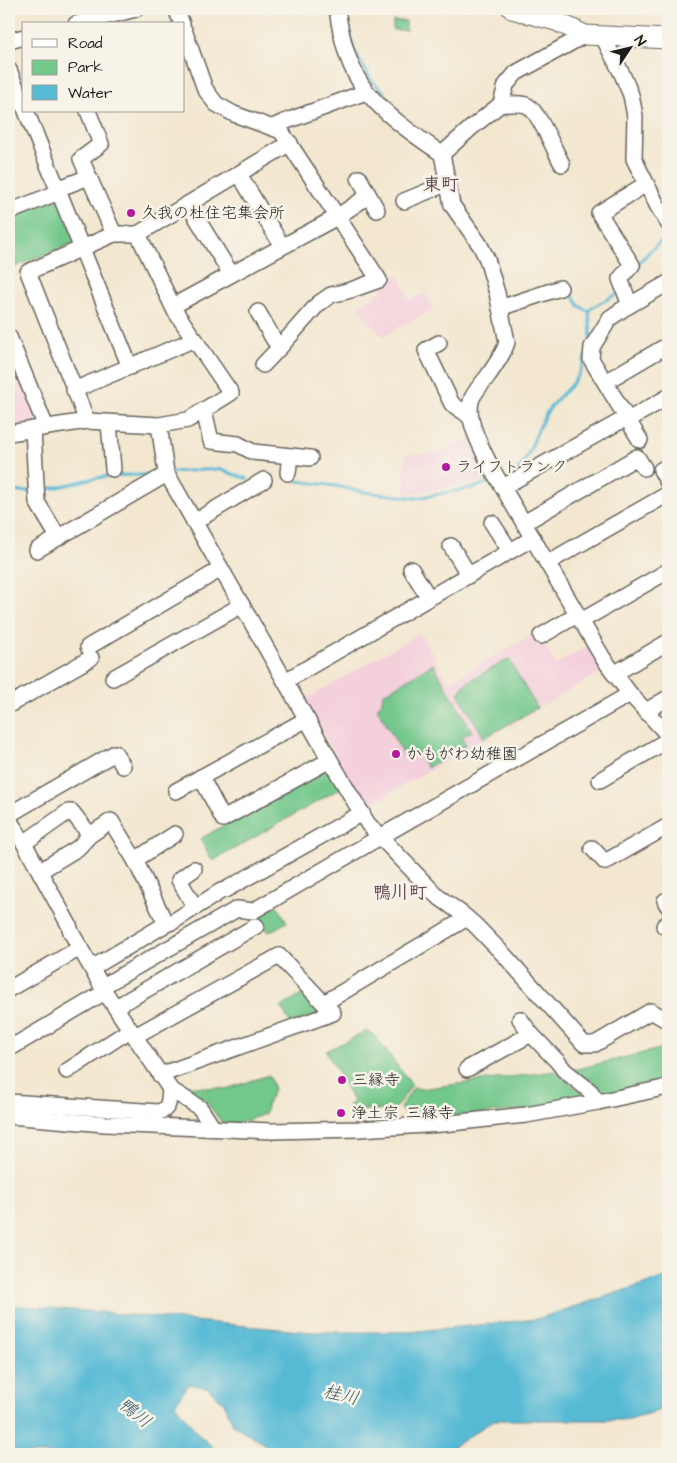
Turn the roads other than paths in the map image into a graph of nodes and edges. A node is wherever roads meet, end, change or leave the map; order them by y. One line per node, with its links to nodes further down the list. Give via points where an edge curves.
1 (136, 9): 5 (street)
2 (176, 9): 6 (street)
3 (337, 9): 13 (street, via 348,54)
4 (512, 9): 8 (main road)
5 (84, 22)
6 (181, 22)
7 (185, 33): 18 (street, via 205,89 216,104 234,114)
8 (594, 36): 10 (main road); 15 (street, via 516,73 506,85); 26 (street, via 622,74 631,95 635,116 634,160)
9 (22, 38): 11 (street)
10 (668, 39)
11 (9, 41)
12 (9, 70): 14 (street)
13 (366, 92): 18 (street); 20 (street, via 401,124)
14 (22, 102)
15 (501, 104): 20 (street); 21 (street, via 531,108)
16 (26, 112): 27 (street)
17 (88, 112): 23 (street, via 101,144 82,159)
18 (273, 127): 19 (street, via 281,131)
19 (290, 143): 22 (street); 34 (street)
20 (442, 154): 25 (street)
21 (562, 164)
22 (239, 174): 31 (street); 38 (street)
23 (89, 177): 27 (street); 36 (street)
24 (358, 178): 28 (street)
25 (448, 183): 29 (street); 45 (street, via 452,205 487,259)
26 (646, 184): 30 (street); 43 (street, via 599,213 632,265 620,279)
27 (58, 190): 33 (street); 39 (street)
28 (368, 196): 32 (street); 34 (street)
29 (404, 201)
30 (663, 202): 35 (street)
31 (188, 204): 37 (street); 40 (street)
32 (377, 210)
33 (9, 212)
34 (337, 217): 38 (street); 50 (street, via 380,280 330,295)
35 (668, 223)
36 (114, 234): 37 (street); 39 (street)
37 (138, 234): 44 (street)
38 (282, 246): 40 (street)
39 (82, 248): 53 (street); 55 (street, via 28,272)
40 (231, 274): 44 (street)
41 (668, 283): 43 (street)
42 (560, 288): 45 (street)
43 (630, 305): 54 (street, via 610,318 592,347 591,359)
44 (173, 306): 48 (street)
45 (500, 308): 58 (street, via 505,348 473,397)
46 (258, 312): 50 (street)
47 (9, 337): 63 (street)
48 (195, 340): 53 (street); 57 (street, via 231,393)
49 (668, 345): 54 (street)
50 (281, 346): 52 (street)
51 (426, 350): 58 (street, via 452,404)
52 (263, 365)
53 (130, 367): 55 (street)
54 (605, 382): 59 (street)
55 (74, 390): 60 (street)
56 (668, 397): 59 (street)
57 (204, 410): 62 (street, via 188,420); 65 (street, via 211,441 238,444 253,452)
58 (471, 418): 72 (street)
59 (626, 419): 72 (street); 77 (street, via 638,453)
60 (87, 421): 61 (street); 63 (street)
61 (109, 422): 62 (street); 68 (street)
62 (159, 425): 70 (street)
63 (40, 428): 64 (street); 78 (street, via 37,502)
64 (9, 433)
65 (290, 456): 66 (street); 69 (street)
66 (310, 458)
67 (668, 466): 73 (street, via 661,470)
68 (113, 468)
69 (288, 473)
70 (167, 474): 75 (street); 78 (street)
71 (264, 480): 75 (street)
72 (500, 482): 77 (street)
73 (668, 483)
74 (668, 494): 83 (street)
75 (194, 522): 84 (street)
76 (492, 523): 82 (street)
77 (524, 523): 79 (street)
78 (58, 537): 81 (street)
79 (533, 538): 82 (street); 83 (street)
80 (451, 546): 87 (street)
81 (37, 550)
82 (510, 551): 87 (street)
83 (547, 563): 90 (street)
84 (221, 569): 89 (street); 98 (street)
85 (411, 569): 88 (street)
86 (668, 571): 90 (street)
87 (469, 575): 88 (street)
88 (429, 598): 95 (street)
89 (242, 606): 94 (street); 95 (street)
90 (579, 618): 91 (street); 93 (street)
91 (541, 636)
92 (668, 642): 93 (street)
93 (614, 674): 96 (street)
94 (113, 678)
95 (285, 681): 100 (street)
96 (630, 694): 99 (street); 113 (street)
97 (668, 698): 99 (street)
98 (9, 705)
99 (646, 711): 101 (street)
100 (307, 719): 103 (street); 105 (street)
101 (668, 735)
102 (668, 740): 106 (street)
103 (330, 760): 105 (street, via 223,819); 108 (street)
104 (123, 766): 109 (street, via 115,753)
105 (201, 777): 107 (street)
106 (600, 780)
107 (176, 791)
108 (362, 813): 113 (street); 119 (street)
109 (10, 818): 114 (street)
110 (668, 826): 115 (street, via 605,862)
111 (175, 834): 116 (street)
112 (90, 835): 114 (street, via 72,812 68,812); 116 (street, via 111,821); 118 (street, via 78,848)
113 (380, 836): 120 (street, via 437,896); 126 (street, via 253,911 237,908)
114 (24, 843): 118 (street)
115 (592, 848)
116 (135, 860): 121 (street)
117 (194, 869): 119 (street, via 179,880)
118 (40, 871): 123 (street)
119 (195, 907): 121 (street)
120 (467, 918): 127 (street); 130 (street, via 584,1044 595,1044 651,1011)
121 (166, 924): 124 (street)
122 (256, 926): 128 (street)
123 (80, 948): 124 (street); 125 (street)
124 (92, 968): 126 (street)
125 (9, 989)
126 (104, 989): 128 (street); 133 (street, via 12,1047)
127 (324, 1002): 131 (street, via 279,956); 136 (street, via 333,1013)
128 (116, 1007): 131 (street)
129 (520, 1019): 132 (street)
130 (668, 1022)
131 (133, 1033): 135 (street); 136 (street)
132 (531, 1034): 134 (street); 140 (street)
133 (9, 1042)
134 (467, 1069)
135 (67, 1071)
136 (160, 1075): 138 (street)
137 (668, 1087): 140 (street)
138 (170, 1089): 139 (street, via 168,1106 158,1112); 142 (street, via 200,1108)
139 (9, 1102)
140 (598, 1102): 142 (street, via 526,1115 442,1124 272,1132)
141 (9, 1116): 142 (street)
142 (213, 1128)

